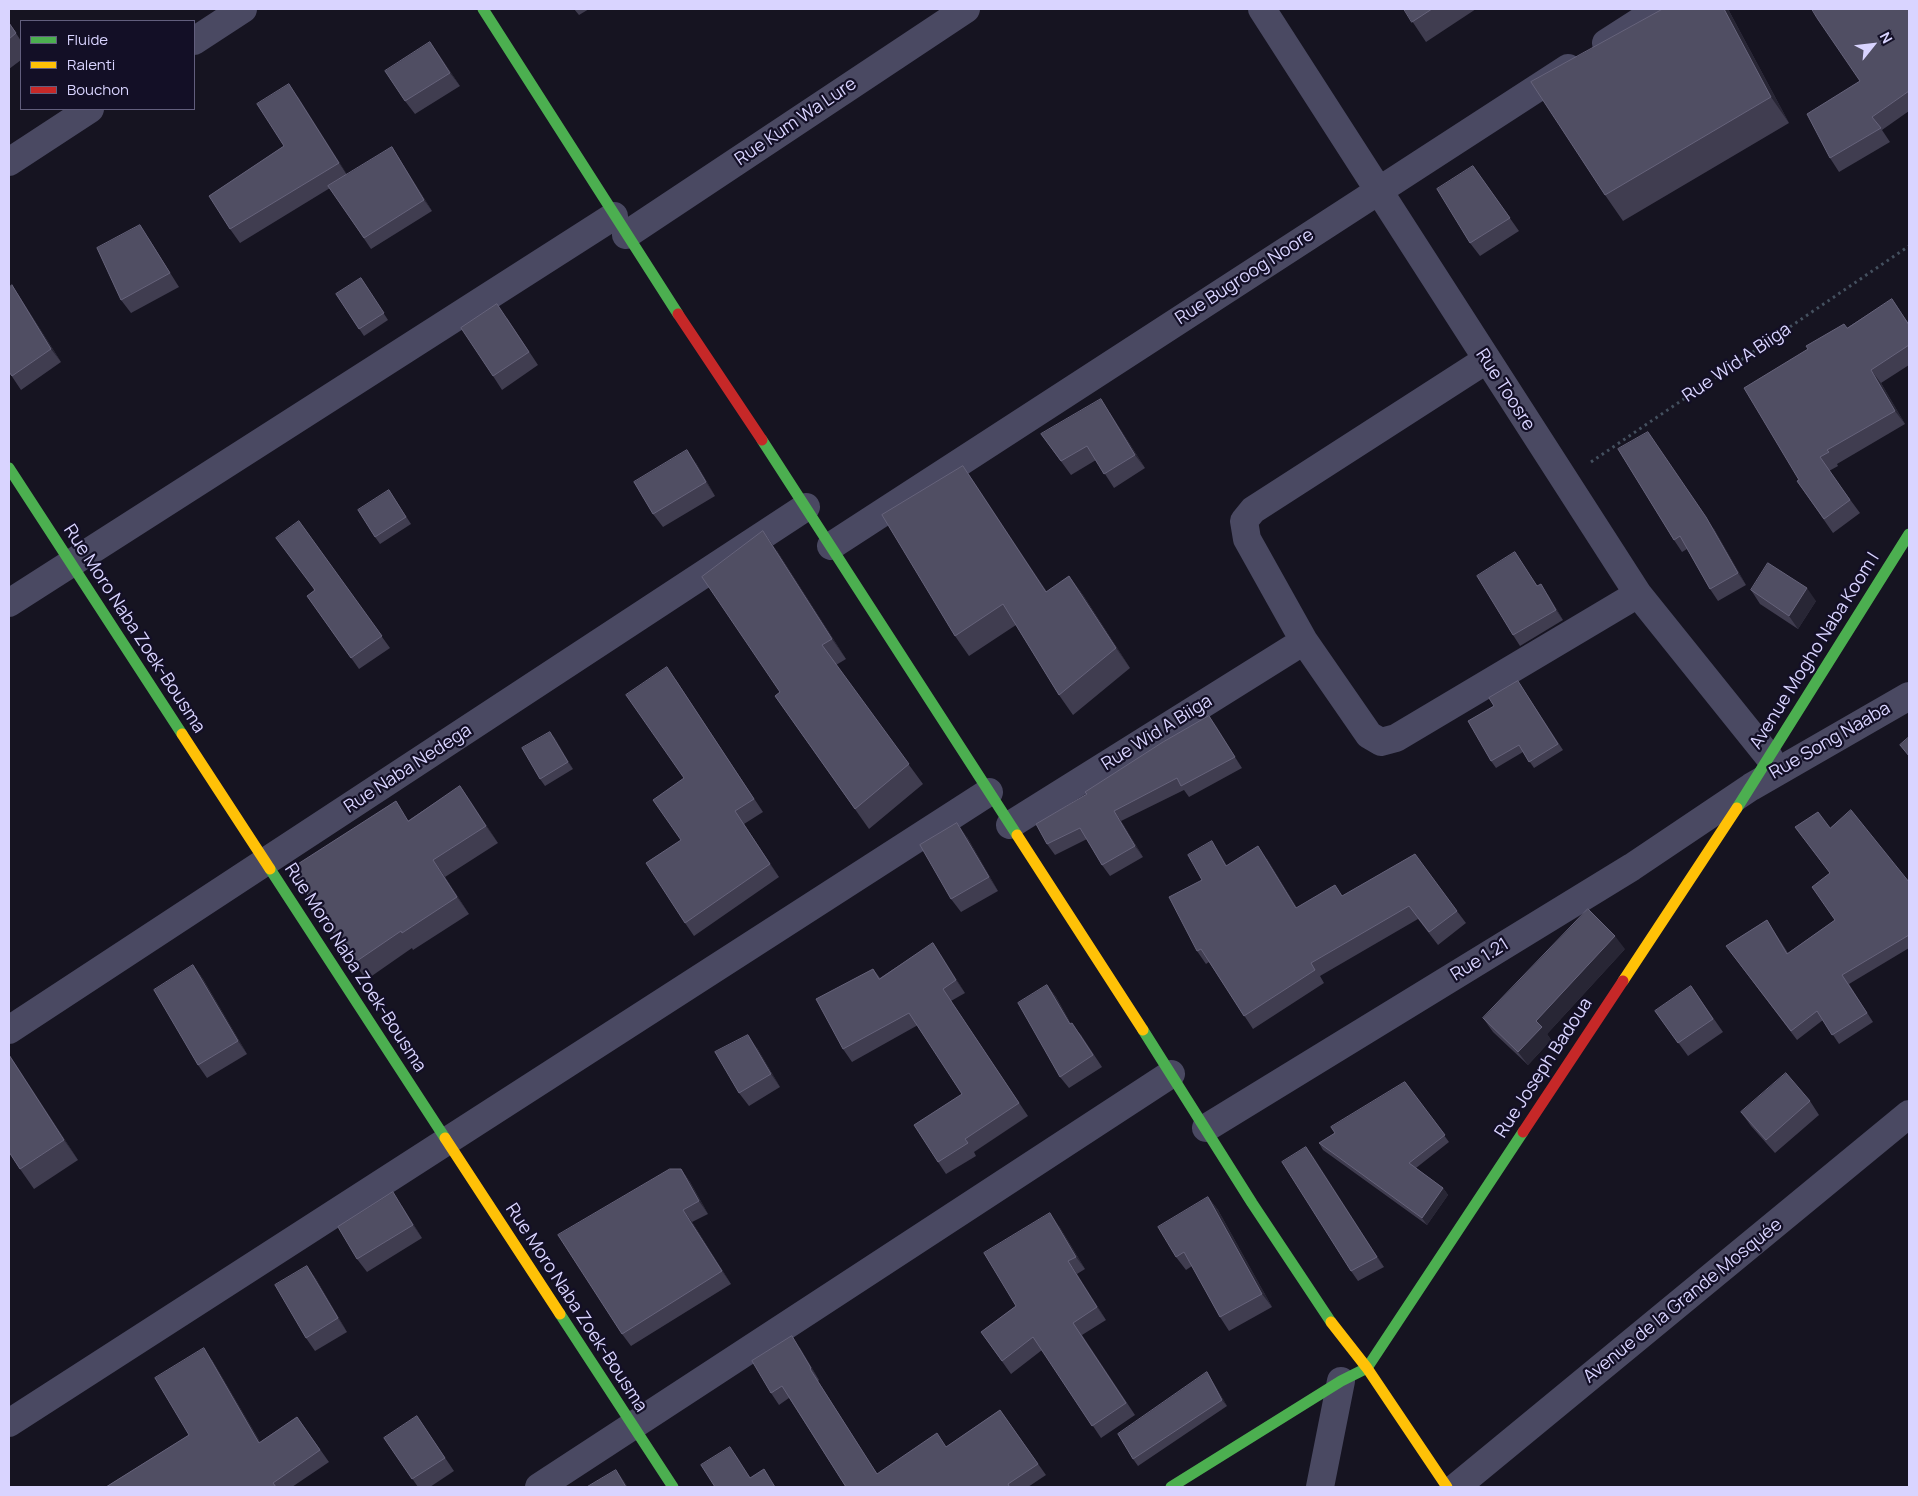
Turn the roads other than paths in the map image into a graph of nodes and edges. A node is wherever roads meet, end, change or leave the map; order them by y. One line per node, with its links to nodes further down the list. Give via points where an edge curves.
1 (243, 9): 6 (street)
2 (483, 9): 10 (street)
3 (966, 9): 10 (street, Rue Kum Wa Lure)
4 (1262, 9): 9 (street, Rue Toosre)
5 (1660, 9): 9 (street, Rue Bugroog Noore)
6 (195, 40)
7 (88, 110): 8 (street)
8 (9, 162)
9 (1377, 192): 11 (street, Rue Toosre); 15 (street, Rue Bugroog Noore)
10 (620, 225): 13 (street); 16 (street, Rue Kum Wa Lure)
11 (1486, 360): 17 (street, Rue Toosre); 19 (street, via 1253,510 1244,521 1247,539)
12 (9, 468): 16 (street, Rue Moro Naba Zoek-Bousma)
13 (806, 507): 15 (street); 25 (street, Rue Naba Nedega)
14 (1909, 534): 21 (street, Avenue Mogho Naba Koom I)
15 (831, 546): 23 (street)
16 (70, 562): 18 (street, Rue Kum Wa Lure); 25 (street, Rue Moro Naba Zoek-Bousma)
17 (1638, 594): 19 (street, via 1396,738 1380,742 1369,735); 21 (street, Rue Toosre)
18 (9, 603)
19 (1304, 641): 24 (street, Rue Wid A Biiga)
20 (1909, 696): 22 (street, Rue Song Naaba)
21 (1769, 757): 22 (street, Avenue Mogho Naba Koom I)
22 (1751, 787): 29 (street, Rue 1.21, via 1632,867); 31 (street, Rue Joseph Badoua)
23 (988, 792): 24 (street); 30 (street)
24 (1010, 825): 27 (street)
25 (265, 862): 26 (street, Rue Naba Nedega); 30 (street, Rue Moro Naba Zoek-Bousma)
26 (9, 1030)
27 (1171, 1074): 29 (street); 34 (street)
28 (1909, 1114): 40 (street, Avenue de la Grande Mosquée)
29 (1206, 1128): 31 (street, via 1324,1313)
30 (448, 1142): 33 (street); 34 (street, Rue Moro Naba Zoek-Bousma)
31 (1367, 1368): 32 (street); 39 (street)
32 (1341, 1381): 37 (street); 38 (street)
33 (9, 1423)
34 (632, 1426): 35 (street); 36 (street, Rue Moro Naba Zoek-Bousma)
35 (539, 1487)
36 (673, 1487)
37 (1171, 1487)
38 (1320, 1487)
39 (1447, 1487)
40 (1456, 1487)

